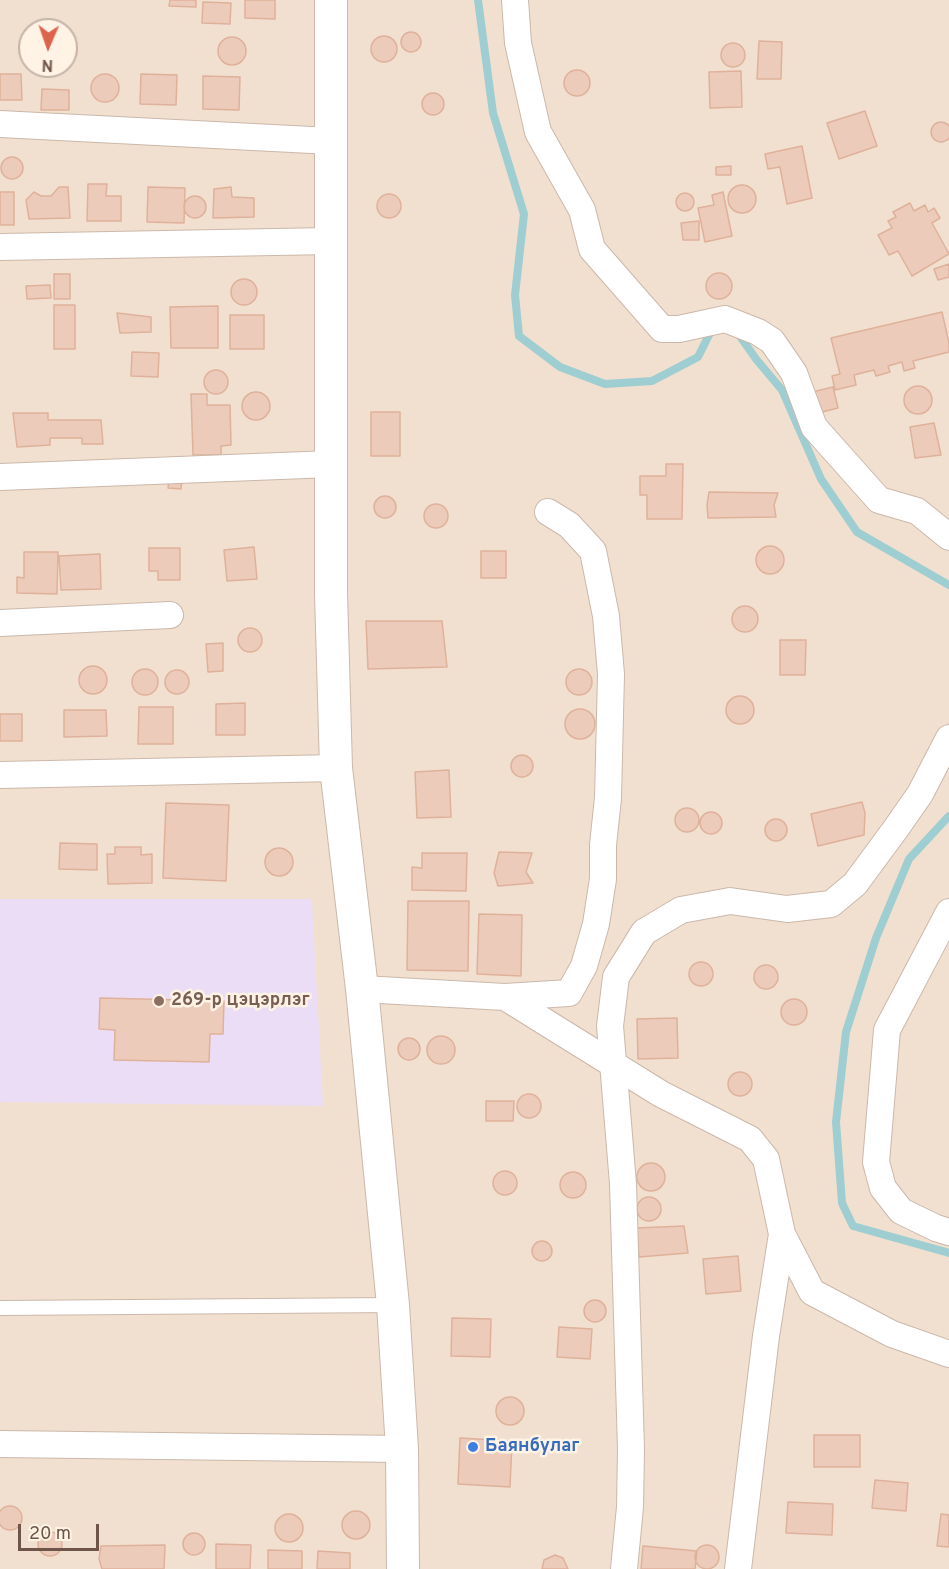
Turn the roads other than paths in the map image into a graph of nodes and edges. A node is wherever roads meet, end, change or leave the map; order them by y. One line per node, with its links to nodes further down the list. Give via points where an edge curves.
1 (331, 0): 4 (street)
2 (515, 0): 10 (street, via 518,43 538,132 582,210 592,249 662,329 725,319 772,341 794,373 814,427 879,500 917,511)
3 (0, 124): 4 (street)
4 (331, 141): 5 (street)
5 (330, 241): 6 (street); 7 (street)
6 (0, 247)
7 (332, 464): 8 (street); 14 (street)
8 (0, 477)
9 (548, 512): 18 (street, via 568,525 593,551 606,616 611,674 603,879 584,966 569,993)
10 (949, 537)
11 (170, 615): 12 (street)
12 (0, 623)
13 (949, 738): 19 (street, via 920,794 897,827 855,884 831,904 787,909 730,901 681,910 644,932 616,977 610,1026)
14 (336, 768): 15 (street); 17 (street)
15 (0, 774)
16 (949, 912): 20 (street, via 887,1030 876,1162 883,1188 901,1211)
17 (362, 989): 18 (street); 22 (street)
18 (505, 997): 19 (street)
19 (613, 1064): 21 (street, via 661,1094 750,1139 766,1159); 28 (street, via 623,1184 631,1449)
20 (949, 1232)
21 (782, 1234): 24 (street, via 812,1292 892,1334); 29 (street)
22 (393, 1305): 23 (lane); 26 (street)
23 (0, 1308)
24 (949, 1354)
25 (0, 1444): 26 (street)
26 (402, 1449): 27 (street)
27 (403, 1569)
28 (624, 1569)
29 (738, 1569)

